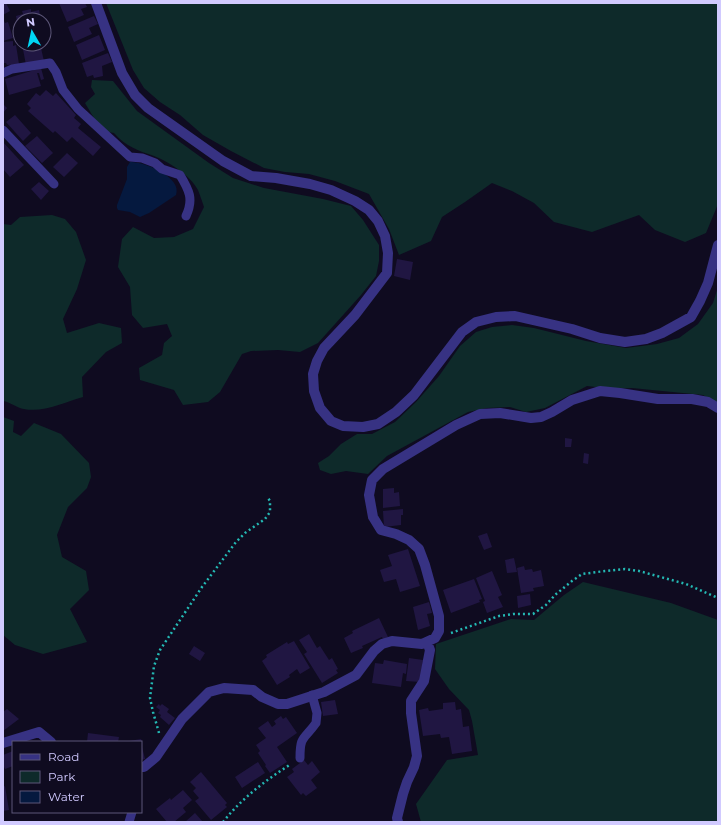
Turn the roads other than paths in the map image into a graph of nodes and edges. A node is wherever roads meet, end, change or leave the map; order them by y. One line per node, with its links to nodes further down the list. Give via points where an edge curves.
1 (96, 3): 6 (street, via 122,73 135,95 148,108 223,161 251,176 276,178 331,190 369,210 378,221 388,253 387,273 355,315 324,348 313,374 314,391 320,408 331,421 343,426 364,427 378,424 396,412 414,395 462,332 476,322 515,316 600,338 626,342 662,333 691,317 708,283)
2 (3, 73): 5 (lane, via 12,69 50,63 63,90 78,109 130,157 142,158 180,175 189,190 190,207)
3 (3, 130): 4 (lane)
4 (54, 184)
5 (186, 216)
6 (718, 244)
7 (718, 408): 8 (street, via 708,402 692,399 658,399 600,391 572,400 541,417 480,414 456,425 383,469 372,480 369,495 373,517 381,530 409,540 418,549 439,616 439,631)
8 (431, 640): 9 (street, via 422,644 392,641 382,644 356,675 324,692); 14 (street, via 424,681 411,701 417,756 403,794)
9 (312, 695): 12 (lane, via 316,723 302,739); 13 (street, via 287,704 278,704 253,690 224,688 209,692 182,720 156,758)
10 (51, 741): 11 (street, via 39,732)
11 (3, 743)
12 (300, 758)
13 (142, 766)
14 (398, 822)

